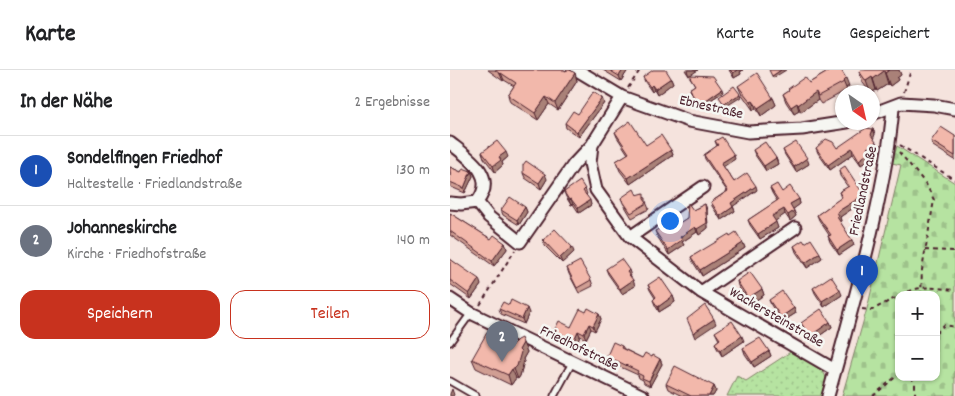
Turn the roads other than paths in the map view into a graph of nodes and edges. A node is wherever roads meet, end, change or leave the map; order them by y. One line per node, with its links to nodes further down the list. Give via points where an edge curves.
1 (577, 70): 2 (street, Ebnestraße)
2 (622, 97): 6 (street, Ebnestraße, via 689,122 748,132); 8 (street)
3 (897, 105): 4 (street, via 934,105); 5 (street); 19 (street, Friedlandstraße, via 865,260)
4 (955, 109)
5 (880, 111)
6 (835, 124)
7 (450, 143): 11 (street, via 481,172 484,194)
8 (592, 145): 11 (street, via 574,164 520,242 489,217); 13 (street, Wackersteinstraße, via 590,163 596,190)
9 (703, 187): 13 (street)
10 (450, 202): 11 (street)
11 (477, 202)
12 (795, 228): 14 (street, Wackersteinstraße)
13 (630, 237): 14 (street, Wackersteinstraße)
14 (701, 292): 19 (street, Wackersteinstraße)
15 (450, 299): 16 (street, Friedhofstraße)
16 (474, 310): 17 (lane); 18 (street, Friedhofstraße)
17 (450, 342)
18 (572, 362): 22 (lane); 23 (street, Friedhofstraße)
19 (836, 370): 24 (street, Friedlandstraße)
20 (450, 380): 21 (lane)
21 (476, 396)
22 (554, 396)
23 (643, 396)
24 (828, 396)

